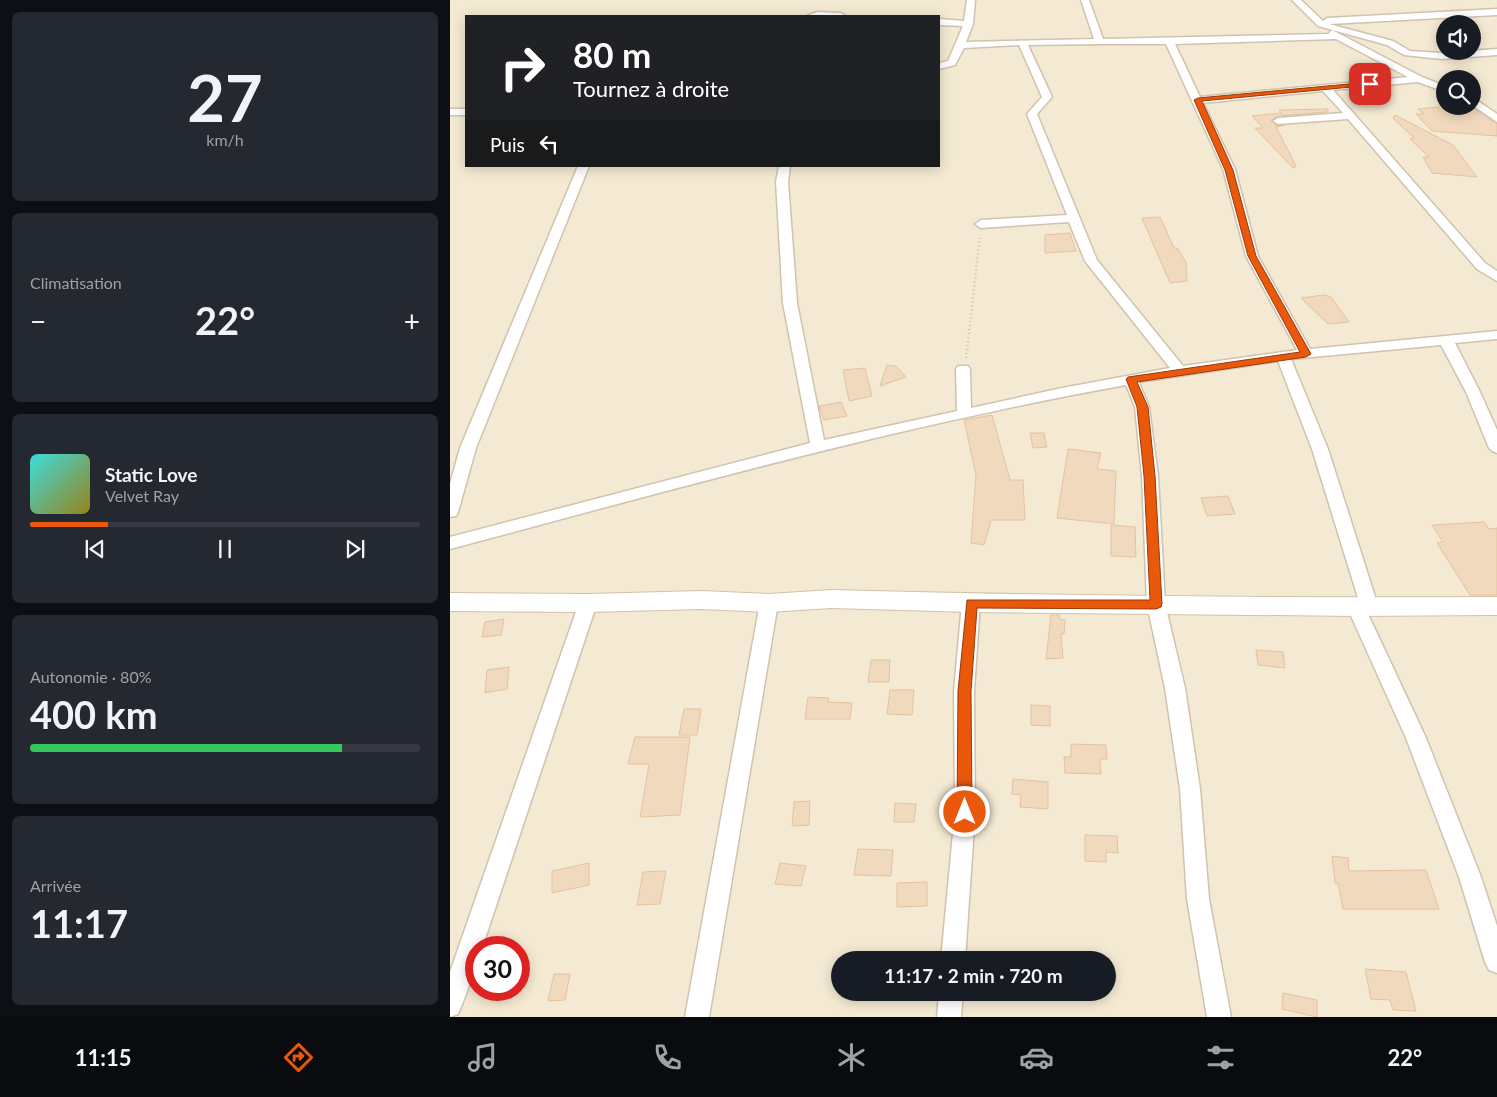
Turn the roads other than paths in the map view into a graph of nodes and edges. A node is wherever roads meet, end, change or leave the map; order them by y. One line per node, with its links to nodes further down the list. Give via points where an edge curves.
1 (972, 0): 9 (street)
2 (1085, 0): 13 (street)
3 (1296, 0): 8 (street)
4 (1492, 0): 5 (street)
5 (1497, 7)
6 (1497, 12): 8 (street)
7 (940, 22): 9 (street)
8 (1320, 23): 10 (street); 15 (street, via 1390,43 1410,54)
9 (969, 24): 14 (street)
10 (1335, 36): 11 (street); 17 (street)
11 (1169, 41): 13 (street); 20 (street)
12 (1022, 42): 13 (street); 14 (street); 29 (street, via 1047,98 1032,114)
13 (1100, 42)
14 (961, 45): 16 (street, via 952,63)
15 (1497, 52)
16 (940, 66)
17 (1419, 79): 18 (street); 19 (street)
18 (1436, 86)
19 (1326, 88): 20 (street); 24 (street)
20 (1198, 100): 34 (street, via 1229,170 1252,256)
21 (1481, 106): 25 (street)
22 (450, 112): 23 (street)
23 (465, 112)
24 (1351, 116): 26 (street); 31 (street, via 1481,266)
25 (1497, 118)
26 (1278, 121)
27 (584, 167): 42 (street, via 468,448)
28 (785, 167): 40 (street, via 782,182 790,303)
29 (1074, 218): 30 (street); 37 (street, via 1091,261)
30 (981, 224)
31 (1497, 277)
32 (1497, 335): 33 (street)
33 (1446, 340): 34 (street); 41 (street)
34 (1306, 354): 35 (street)
35 (1283, 356): 37 (street); 50 (street, via 1320,449)
36 (962, 370): 39 (street)
37 (1179, 371): 38 (street)
38 (1131, 379): 39 (street); 48 (street, via 1142,407 1150,476)
39 (964, 413): 40 (street)
40 (818, 446): 43 (street)
41 (1497, 448)
42 (450, 512)
43 (450, 544)
44 (450, 602): 45 (street)
45 (588, 603): 46 (street, via 701,600); 54 (street)
46 (769, 603): 47 (street, via 831,599); 55 (street)
47 (971, 603): 48 (street); 51 (street, via 964,691 965,812)
48 (1156, 604): 50 (street); 57 (street, via 1176,688 1190,789 1198,899)
49 (1497, 606): 50 (street)
50 (1362, 607): 52 (street, via 1470,877)
51 (954, 951)
52 (1497, 962)
53 (950, 1001): 56 (street)
54 (450, 1006)
55 (697, 1017)
56 (949, 1017)
57 (1219, 1017)

